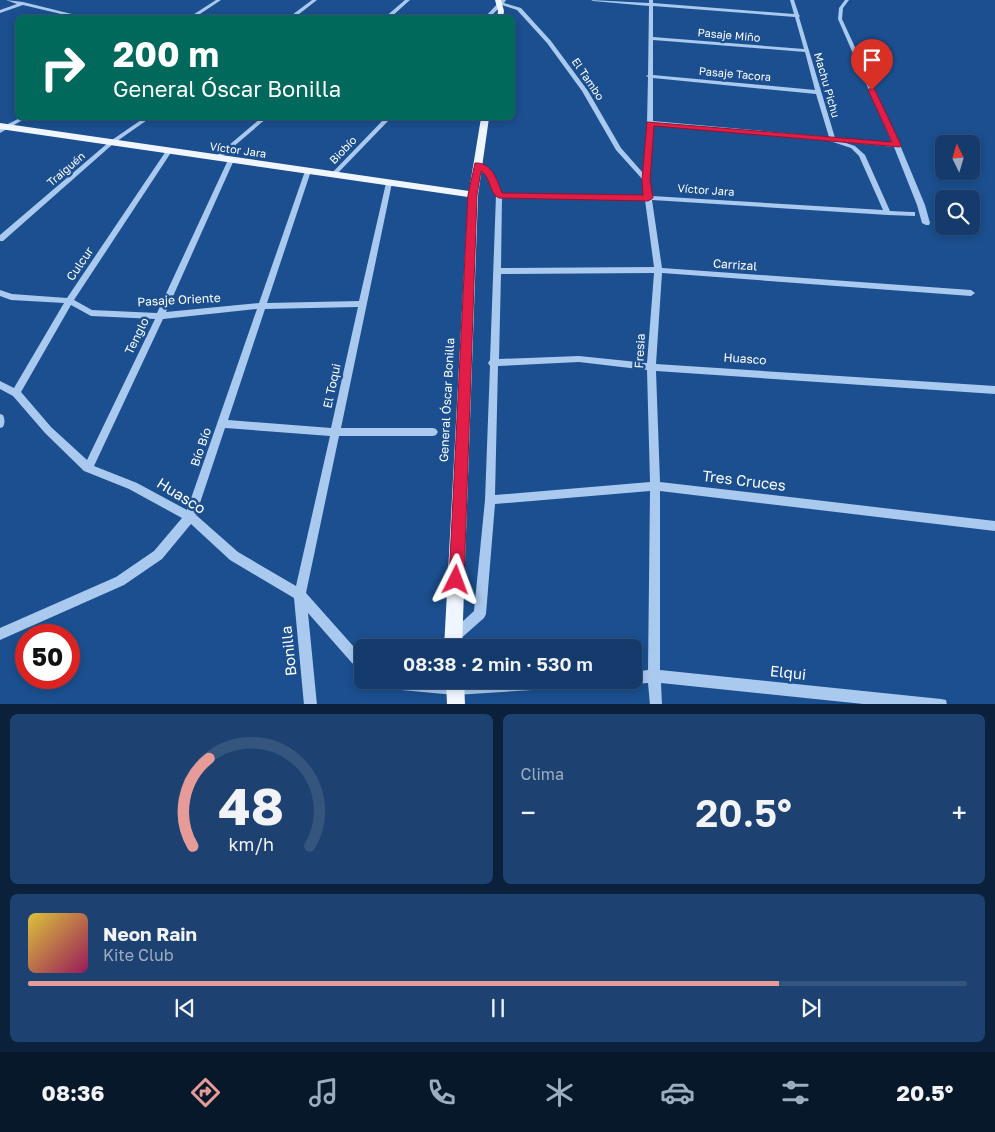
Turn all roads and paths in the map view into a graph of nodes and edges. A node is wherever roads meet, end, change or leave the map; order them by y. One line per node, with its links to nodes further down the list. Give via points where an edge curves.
1 (8, 0): 11 (street)
2 (30, 0): 11 (street)
3 (219, 0): 14 (street)
4 (316, 0): 15 (street)
5 (408, 0): 16 (street)
6 (593, 0): 10 (street)
7 (792, 0): 19 (street, Machu Pichu)
8 (847, 0): 33 (street, via 841,8 840,19)
9 (501, 1): 17 (street); 18 (main road); 40 (street, El Tambo, via 518,9 550,42 585,91 618,149)
10 (650, 2): 19 (street); 20 (street, Fresia)
11 (22, 3): 12 (street); 13 (street)
12 (0, 12)
13 (73, 15)
14 (195, 15)
15 (294, 15)
16 (390, 15)
17 (489, 15)
18 (500, 15)
19 (798, 16): 21 (street, Machu Pichu)
20 (650, 38): 21 (street, Pasaje Miño); 22 (street, Fresia)
21 (807, 51): 23 (street, Machu Pichu)
22 (650, 76): 23 (street, Pasaje Tacora); 29 (street, Fresia)
23 (818, 92): 31 (street, Machu Pichu)
24 (19, 120): 30 (street)
25 (144, 120): 32 (street, Traiguén)
26 (262, 120): 35 (street)
27 (386, 120): 39 (street, Biobío)
28 (485, 120): 37 (main road, General Óscar Bonilla)
29 (650, 123): 31 (street); 40 (street, Fresia)
30 (2, 128): 32 (main road, Víctor Jara)
31 (834, 141): 33 (street); 45 (street, via 853,147 862,156)
32 (111, 143): 34 (main road, Víctor Jara); 48 (street, Traiguén)
33 (897, 145): 47 (street)
34 (168, 151): 35 (main road, Víctor Jara); 53 (street, Culcur)
35 (217, 158): 36 (main road, Víctor Jara)
36 (231, 160): 38 (main road, Víctor Jara); 56 (street, Tenglo)
37 (478, 165): 42 (main road, General Óscar Bonilla); 43 (street, General Óscar Bonilla, via 490,173)
38 (308, 171): 39 (main road, Víctor Jara); 55 (street, Bío Bío)
39 (333, 175): 41 (main road, Víctor Jara)
40 (646, 180): 44 (street, Fresia)
41 (389, 183): 42 (main road, Víctor Jara); 54 (street, El Toqui)
42 (473, 195): 74 (main road, General Óscar Bonilla)
43 (499, 195): 44 (street, Víctor Jara); 50 (street, General Óscar Bonilla)
44 (648, 198): 45 (street, Víctor Jara); 49 (street, Fresia)
45 (888, 213): 46 (street, Víctor Jara)
46 (912, 214)
47 (926, 223)
48 (0, 239)
49 (658, 270): 50 (street, Carrizal); 52 (street, Carrizal); 58 (street, Fresia)
50 (496, 271): 57 (street, General Óscar Bonilla)
51 (0, 293): 53 (street, Pasaje Oriente, via 11,297)
52 (971, 294)
53 (69, 301): 56 (street, Pasaje Oriente, via 91,313); 61 (street, Culcur)
54 (362, 304): 55 (street, Pasaje Oriente); 65 (street, El Toqui)
55 (261, 306): 56 (street, Pasaje Oriente); 64 (street, Bío Bío)
56 (160, 316): 67 (street, Tenglo)
57 (492, 363): 58 (street, Huasco, via 579,359); 69 (street, General Óscar Bonilla)
58 (651, 367): 60 (street, Huasco); 68 (street, Fresia)
59 (0, 385): 61 (street, Huasco)
60 (995, 390)
61 (16, 393): 67 (street, Huasco, via 48,430)
62 (0, 418): 63 (street)
63 (0, 424)
64 (222, 424): 65 (street); 70 (street, Bío Bío)
65 (335, 432): 66 (street); 72 (street, El Toqui)
66 (433, 432)
67 (88, 468): 70 (street, Huasco, via 133,486)
68 (655, 486): 69 (street, Tres Cruces); 71 (street, Tres Cruces); 77 (street, Fresia)
69 (490, 500): 75 (street, General Óscar Bonilla, via 480,614)
70 (190, 517): 72 (street, Huasco, via 234,556); 73 (street, Bío Bío, via 158,555 120,581)
71 (995, 526)
72 (300, 595): 76 (street, Huasco); 82 (street, Bonilla)
73 (0, 634)
74 (453, 639)
75 (456, 639)
76 (354, 657)
77 (654, 676): 78 (street, Elqui); 83 (street, Fresia); 84 (street, Elqui)
78 (642, 677)
79 (439, 689): 81 (street)
80 (481, 689): 81 (street)
81 (455, 691)
82 (311, 704)
83 (656, 704)
84 (941, 704)

